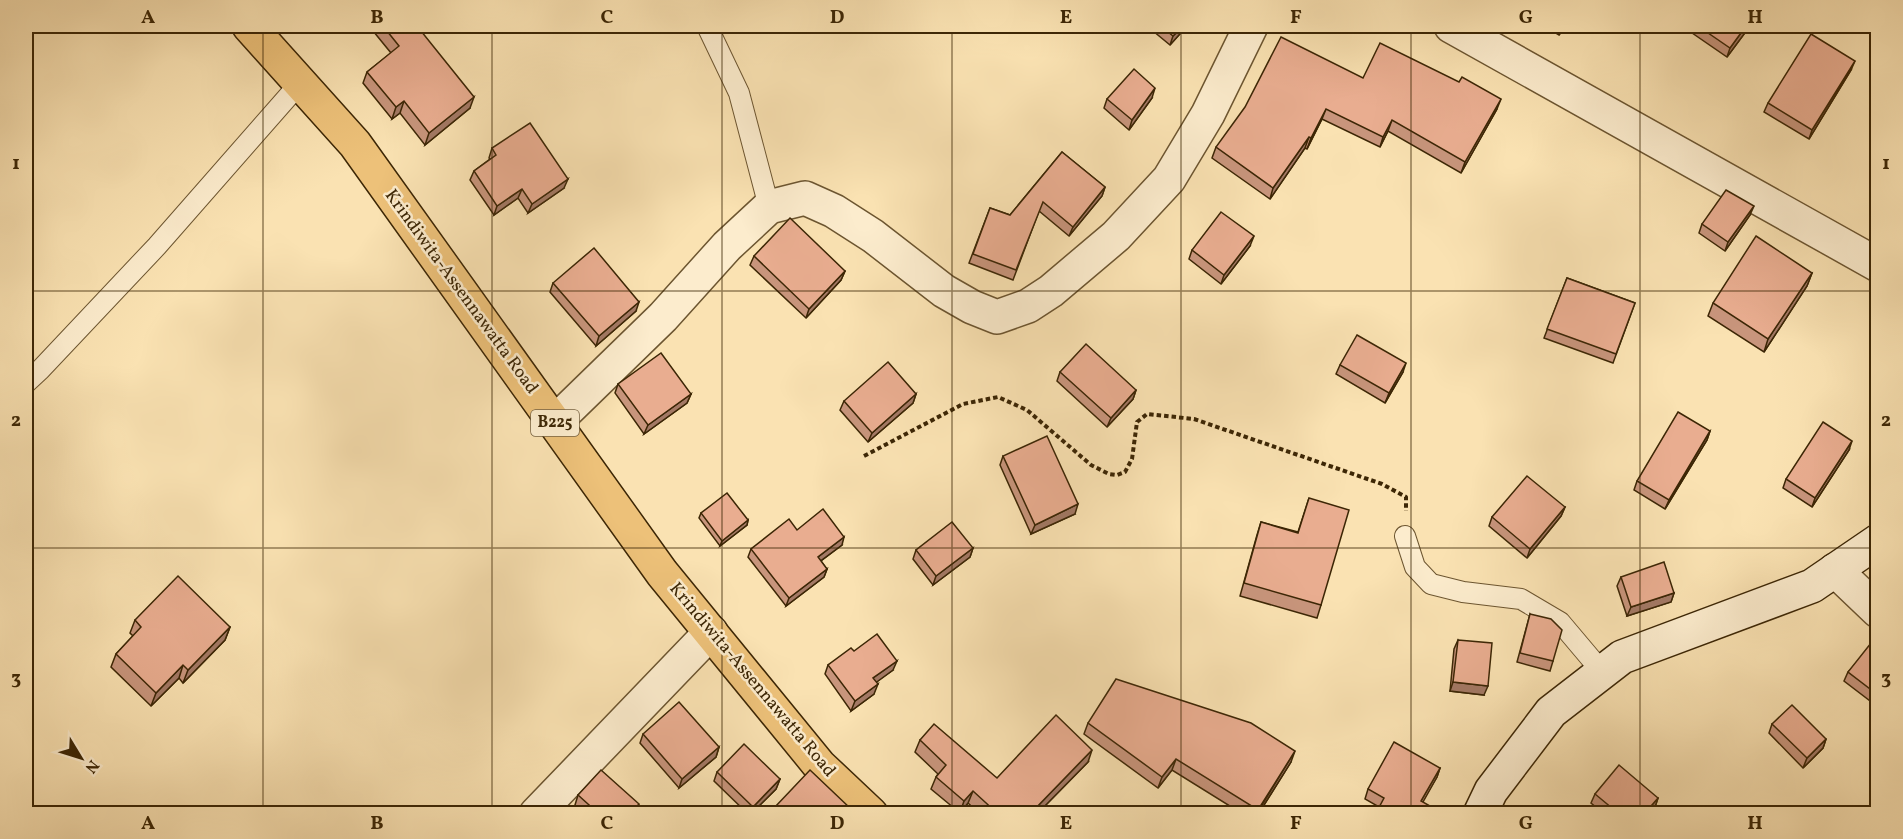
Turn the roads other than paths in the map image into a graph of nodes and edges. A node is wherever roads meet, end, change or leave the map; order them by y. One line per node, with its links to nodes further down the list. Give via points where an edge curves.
1 (249, 26): 5 (main road, Krindiwita-Assennawatta Road / B225)
2 (707, 26): 6 (lane, via 739,93)
3 (1251, 26): 6 (street, via 1208,114 1169,179 1116,236 1028,306 997,317 972,307 944,291 873,236 806,198)
4 (1451, 26): 7 (street)
5 (300, 83): 8 (lane, via 157,246); 9 (main road, Krindiwita-Assennawatta Road / B225, via 355,144)
6 (769, 207): 9 (street)
7 (1878, 264)
8 (26, 383)
9 (555, 422): 14 (main road, Krindiwita-Assennawatta Road / B225, via 662,573)
10 (1405, 536): 15 (lane, via 1415,567 1431,584 1521,599 1560,622)
11 (1878, 541): 12 (street)
12 (1835, 570): 13 (street); 15 (street, via 1812,586 1622,657)
13 (1878, 611)
14 (711, 632): 16 (street); 17 (main road, Krindiwita-Assennawatta Road / B225, via 819,765)
15 (1603, 673): 18 (street, via 1551,712 1491,790)
16 (536, 813)
17 (871, 813)
18 (1480, 813)

